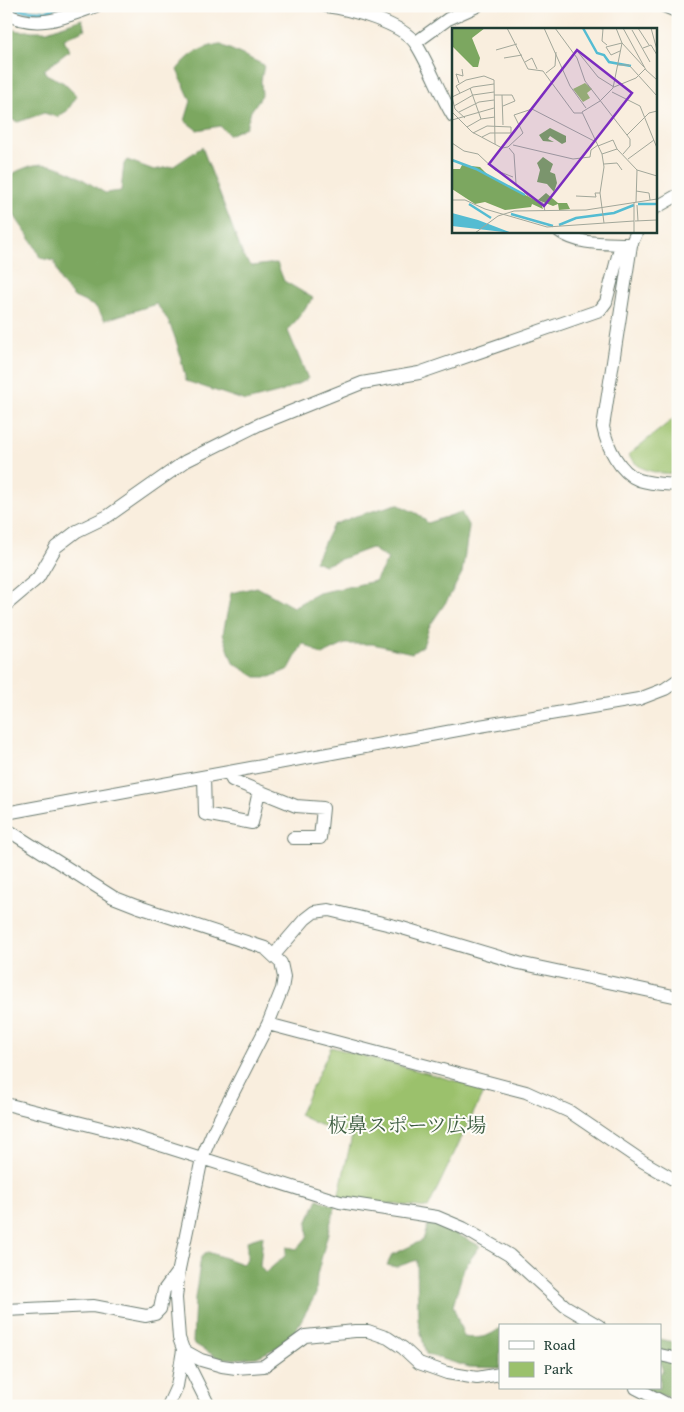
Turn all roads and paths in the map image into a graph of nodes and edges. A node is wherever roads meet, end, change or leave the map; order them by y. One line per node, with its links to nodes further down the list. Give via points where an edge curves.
1 (96, 6): 6 (street, via 53,20 21,22)
2 (326, 6): 7 (street, via 351,9 392,26)
3 (477, 6): 7 (street, via 448,19)
4 (664, 6): 5 (street)
5 (678, 12)
6 (6, 14)
7 (415, 43): 8 (street)
8 (452, 114)
9 (678, 195): 10 (street)
10 (656, 207)
11 (560, 232): 13 (street, via 586,242)
12 (636, 232): 13 (street)
13 (626, 244): 14 (street, via 604,434 618,461 638,480); 15 (street, via 606,302 600,310 419,374 362,383 260,424 186,461 108,516 76,531 56,547 38,578)
14 (678, 485)
15 (6, 605)
16 (678, 680): 17 (street, via 639,699)
17 (229, 772): 18 (street); 19 (street, via 232,780)
18 (204, 776): 19 (street, via 205,814 252,823); 20 (street)
19 (259, 791): 22 (street, via 296,806 323,808 320,838)
20 (6, 813)
21 (6, 829): 23 (street, via 113,897 265,948)
22 (293, 838)
23 (274, 955): 24 (street, via 305,919 314,912 329,910 399,926 519,963); 25 (street, via 284,977)
24 (678, 997)
25 (268, 1024): 27 (street); 28 (street, via 526,1092 570,1112 642,1162)
26 (6, 1104): 27 (street, via 129,1135)
27 (202, 1158): 29 (street); 31 (street, via 340,1202 437,1217 509,1255 565,1306)
28 (678, 1182)
29 (179, 1269): 30 (street, via 164,1290 160,1309 155,1314 146,1316 93,1306); 32 (street, via 176,1313)
30 (6, 1310)
31 (596, 1324)
32 (183, 1350): 35 (street, via 222,1366 264,1366 305,1336 362,1331 388,1338 419,1363 447,1373 477,1378); 37 (street, via 177,1386); 38 (street)
33 (662, 1355): 34 (street)
34 (678, 1359)
35 (499, 1374)
36 (640, 1390): 39 (street)
37 (168, 1406)
38 (209, 1406)
39 (671, 1406)

